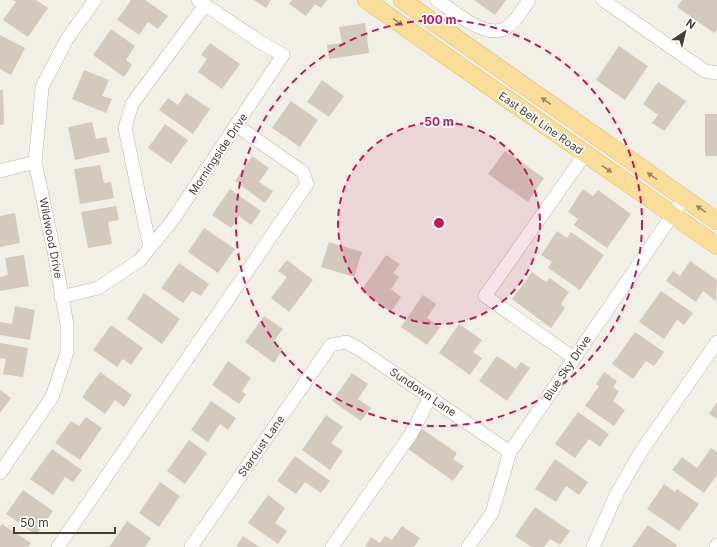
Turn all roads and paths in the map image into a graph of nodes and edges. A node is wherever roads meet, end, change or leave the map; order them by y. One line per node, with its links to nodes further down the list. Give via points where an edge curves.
1 (95, 0): 11 (street, Wildwood Drive, via 67,39 42,87)
2 (366, 0): 10 (main road, East Belt Line Road, one-way to 10)
3 (402, 0): 13 (main road, East Belt Line Road, one-way to 3)
4 (437, 0): 5 (street, via 469,23 488,30 501,30 511,24)
5 (529, 0)
6 (603, 0): 8 (street, via 704,71)
7 (202, 3): 9 (street, Morningside Drive, via 283,55); 17 (street, via 132,104 125,128)
8 (717, 73)
9 (237, 126): 17 (street, Morningside Drive, via 172,221); 25 (street, via 303,172 307,184)
10 (585, 154): 14 (main road, East Belt Line Road, one-way to 14); 21 (street, via 485,296)
11 (36, 162): 12 (street); 18 (street, Wildwood Drive)
12 (0, 171)
13 (684, 198): 14 (street, Blue Sky Drive); 15 (main road, East Belt Line Road, one-way to 13)
14 (673, 215): 16 (main road, East Belt Line Road); 21 (street, Blue Sky Drive)
15 (717, 221)
16 (717, 246)
17 (150, 248): 18 (street, Morningside Drive, via 140,260 98,288)
18 (61, 297): 24 (street, Wildwood Drive, via 67,325 67,352 52,397)
19 (717, 342): 29 (street, via 642,450 617,493)
20 (332, 345): 22 (street, Sundown Lane, via 346,342); 26 (street, Stardust Lane)
21 (574, 358): 23 (street, Blue Sky Drive)
22 (430, 397): 23 (street, Sundown Lane); 27 (street, via 411,434)
23 (510, 452): 28 (street, Blue Sky Drive, via 492,513)
24 (0, 473)
25 (58, 547)
26 (191, 547)
27 (332, 547)
28 (468, 547)
29 (593, 547)

